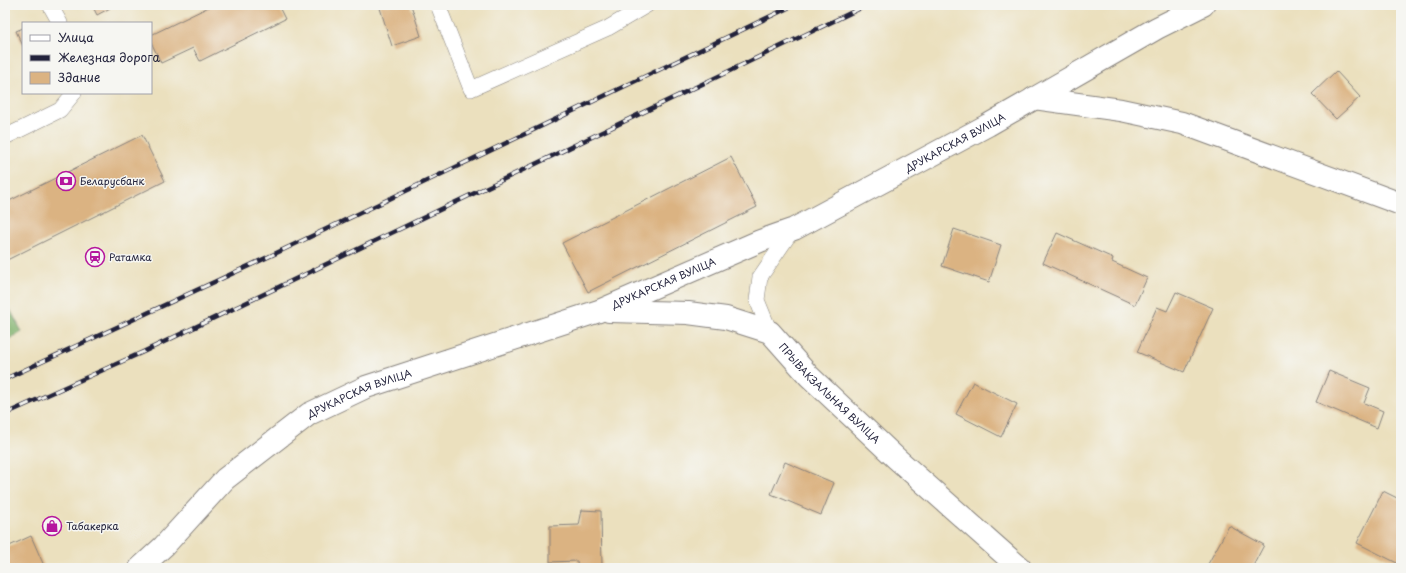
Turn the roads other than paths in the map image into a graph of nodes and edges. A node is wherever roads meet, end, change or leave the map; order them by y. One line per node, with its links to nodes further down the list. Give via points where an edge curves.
1 (50, 5): 5 (lane)
2 (438, 5): 3 (lane, via 471,90 608,28)
3 (647, 5)
4 (1203, 5): 7 (street, ДРУКАРСКАЯ ВУЛІЦА, via 1157,28)
5 (59, 22)
6 (73, 94): 8 (lane, via 60,110)
7 (1034, 98): 9 (street, via 1121,110 1182,123); 10 (street, ДРУКАРСКАЯ ВУЛІЦА)
8 (5, 138)
9 (1401, 204)
10 (794, 229): 11 (street, ДРУКАРСКАЯ ВУЛІЦА, via 760,241); 12 (lane, via 760,277 758,300)
11 (599, 311): 12 (street, via 688,313 726,318); 13 (street, ДРУКАРСКАЯ ВУЛІЦА, via 366,387 309,414 225,478 164,546)
12 (770, 332): 14 (street, ПРЫВАКЗАЛЬНАЯ ВУЛІЦА, via 809,376 896,458)
13 (140, 568)
14 (1020, 568)

